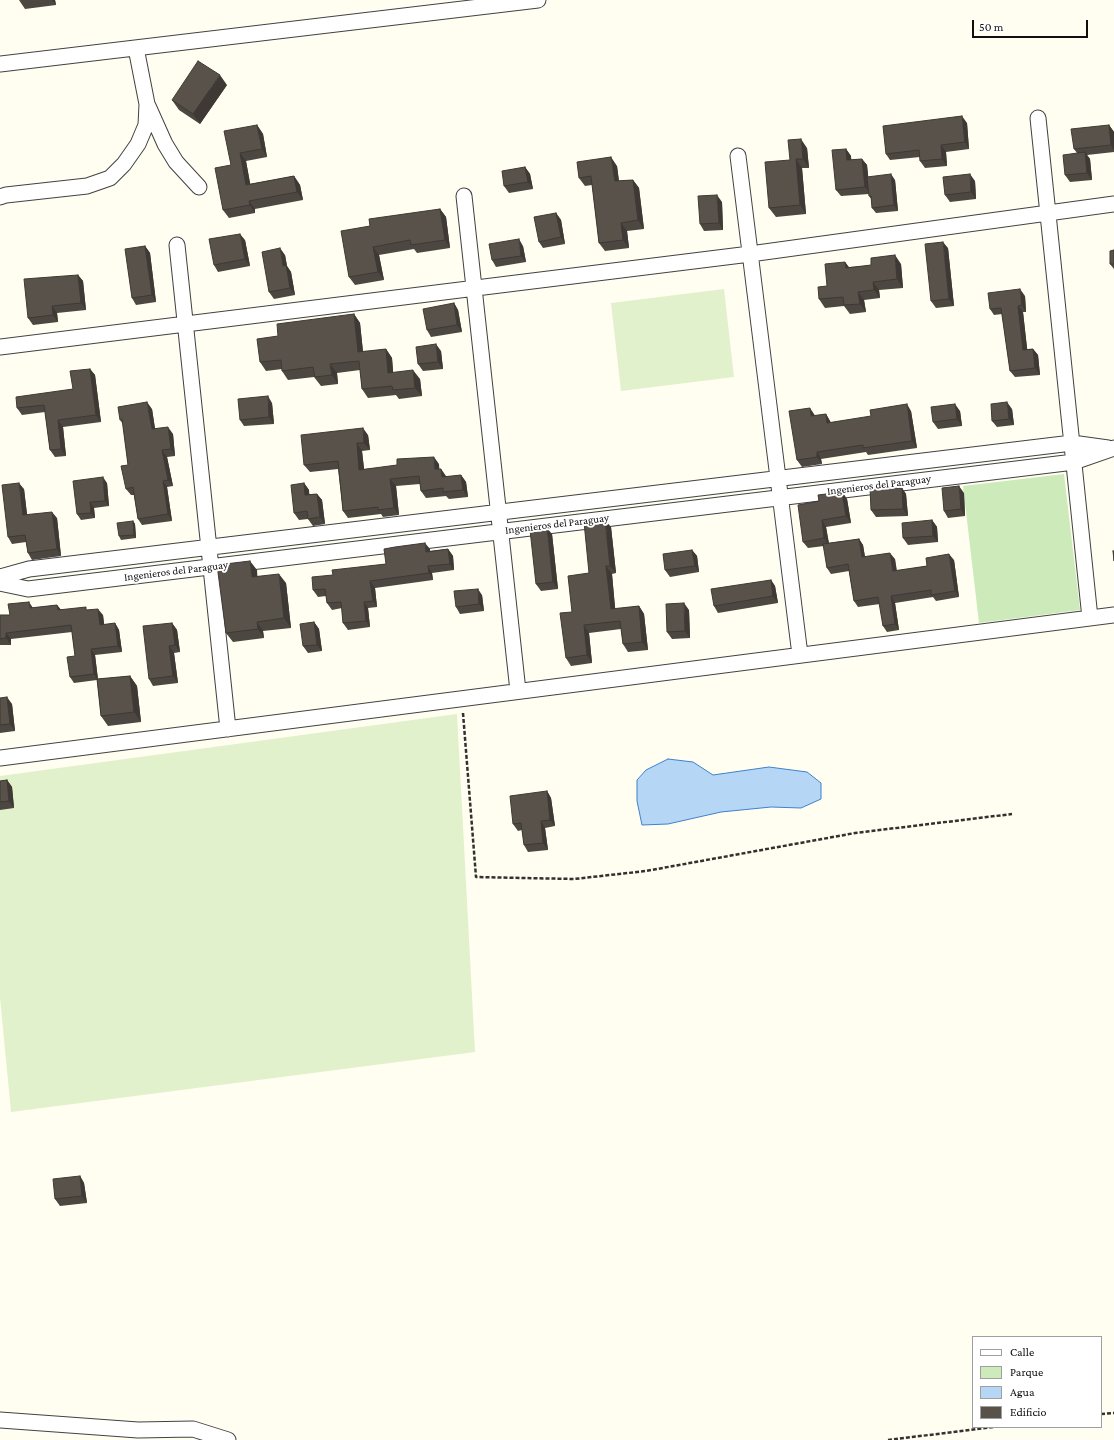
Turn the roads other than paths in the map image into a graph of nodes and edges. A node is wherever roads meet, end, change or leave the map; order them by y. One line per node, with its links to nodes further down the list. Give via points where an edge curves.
1 (538, 0): 2 (street)
2 (136, 48): 3 (street); 4 (street)
3 (0, 64)
4 (147, 104): 7 (street, via 176,162); 9 (street, via 146,125 138,144 110,178 87,186)
5 (1038, 118): 11 (street)
6 (738, 156): 13 (street)
7 (199, 187)
8 (464, 196): 14 (street)
9 (0, 197)
10 (1114, 204): 11 (street)
11 (1048, 213): 13 (street); 17 (street)
12 (177, 245): 15 (street)
13 (750, 254): 14 (street); 20 (street)
14 (474, 288): 15 (street); 22 (street)
15 (185, 324): 16 (street); 24 (street)
16 (0, 347)
17 (1072, 444): 18 (street, Ingenieros del Paraguay); 19 (street); 20 (street, Ingenieros del Paraguay)
18 (1114, 448): 19 (street, Ingenieros del Paraguay)
19 (1074, 462): 21 (street, Ingenieros del Paraguay); 29 (street)
20 (778, 479): 21 (street); 22 (street, Ingenieros del Paraguay)
21 (780, 497): 23 (street, Ingenieros del Paraguay); 30 (street)
22 (498, 512): 23 (street); 24 (street, Ingenieros del Paraguay)
23 (500, 531): 25 (street, Ingenieros del Paraguay); 31 (street)
24 (209, 547): 25 (street); 26 (street, Ingenieros del Paraguay, via 29,569)
25 (211, 566): 27 (street, Ingenieros del Paraguay, via 28,589); 32 (street)
26 (0, 577)
27 (0, 583)
28 (1114, 615): 29 (street)
29 (1090, 618): 30 (street)
30 (800, 655): 31 (street)
31 (518, 692): 32 (street)
32 (228, 729): 33 (street)
33 (0, 758)
34 (0, 1420): 35 (street, via 138,1430 193,1428)
35 (228, 1440)

